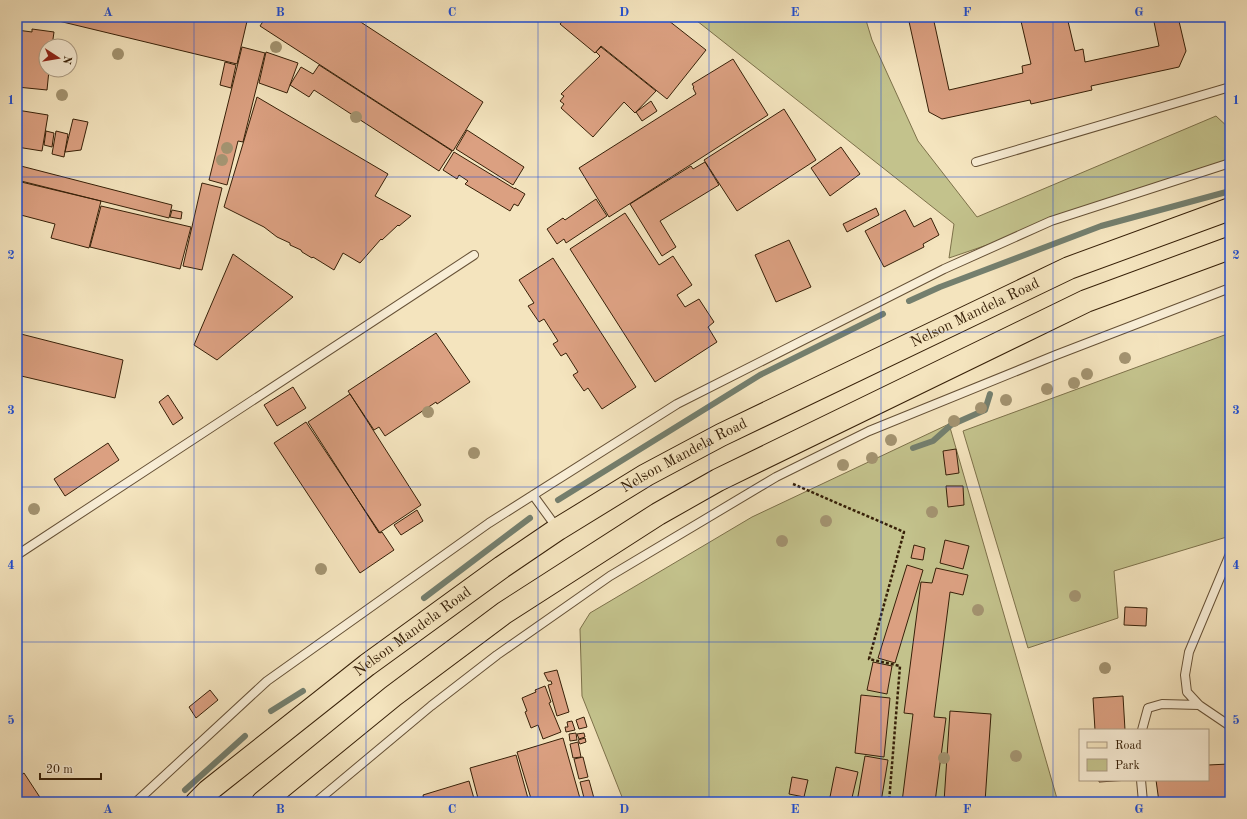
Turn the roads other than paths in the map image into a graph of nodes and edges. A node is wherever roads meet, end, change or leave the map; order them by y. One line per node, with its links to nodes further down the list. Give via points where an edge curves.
1 (1230, 87): 2 (lane)
2 (976, 162)
3 (1230, 163): 8 (lane, via 1051,221 944,269 677,404)
4 (1230, 209): 9 (main road, Nelson Mandela Road, via 1069,268 721,435)
5 (1230, 248): 18 (main road, via 1086,301 725,477 658,514 504,613 393,696)
6 (474, 255): 11 (lane)
7 (1230, 288): 19 (lane, via 869,431 776,477 610,576 431,706)
8 (533, 495): 9 (lane); 16 (lane, via 489,523 266,681)
9 (558, 529): 17 (main road, Nelson Mandela Road, via 367,665)
10 (1230, 554): 12 (lane, via 1189,652 1185,675 1187,692)
11 (17, 555)
12 (1199, 705): 13 (lane); 14 (lane, via 1162,704 1148,708)
13 (1230, 726)
14 (1142, 729)
15 (1141, 781): 20 (lane)
16 (136, 802)
17 (197, 802)
18 (262, 802)
19 (316, 802)
20 (1143, 802)

